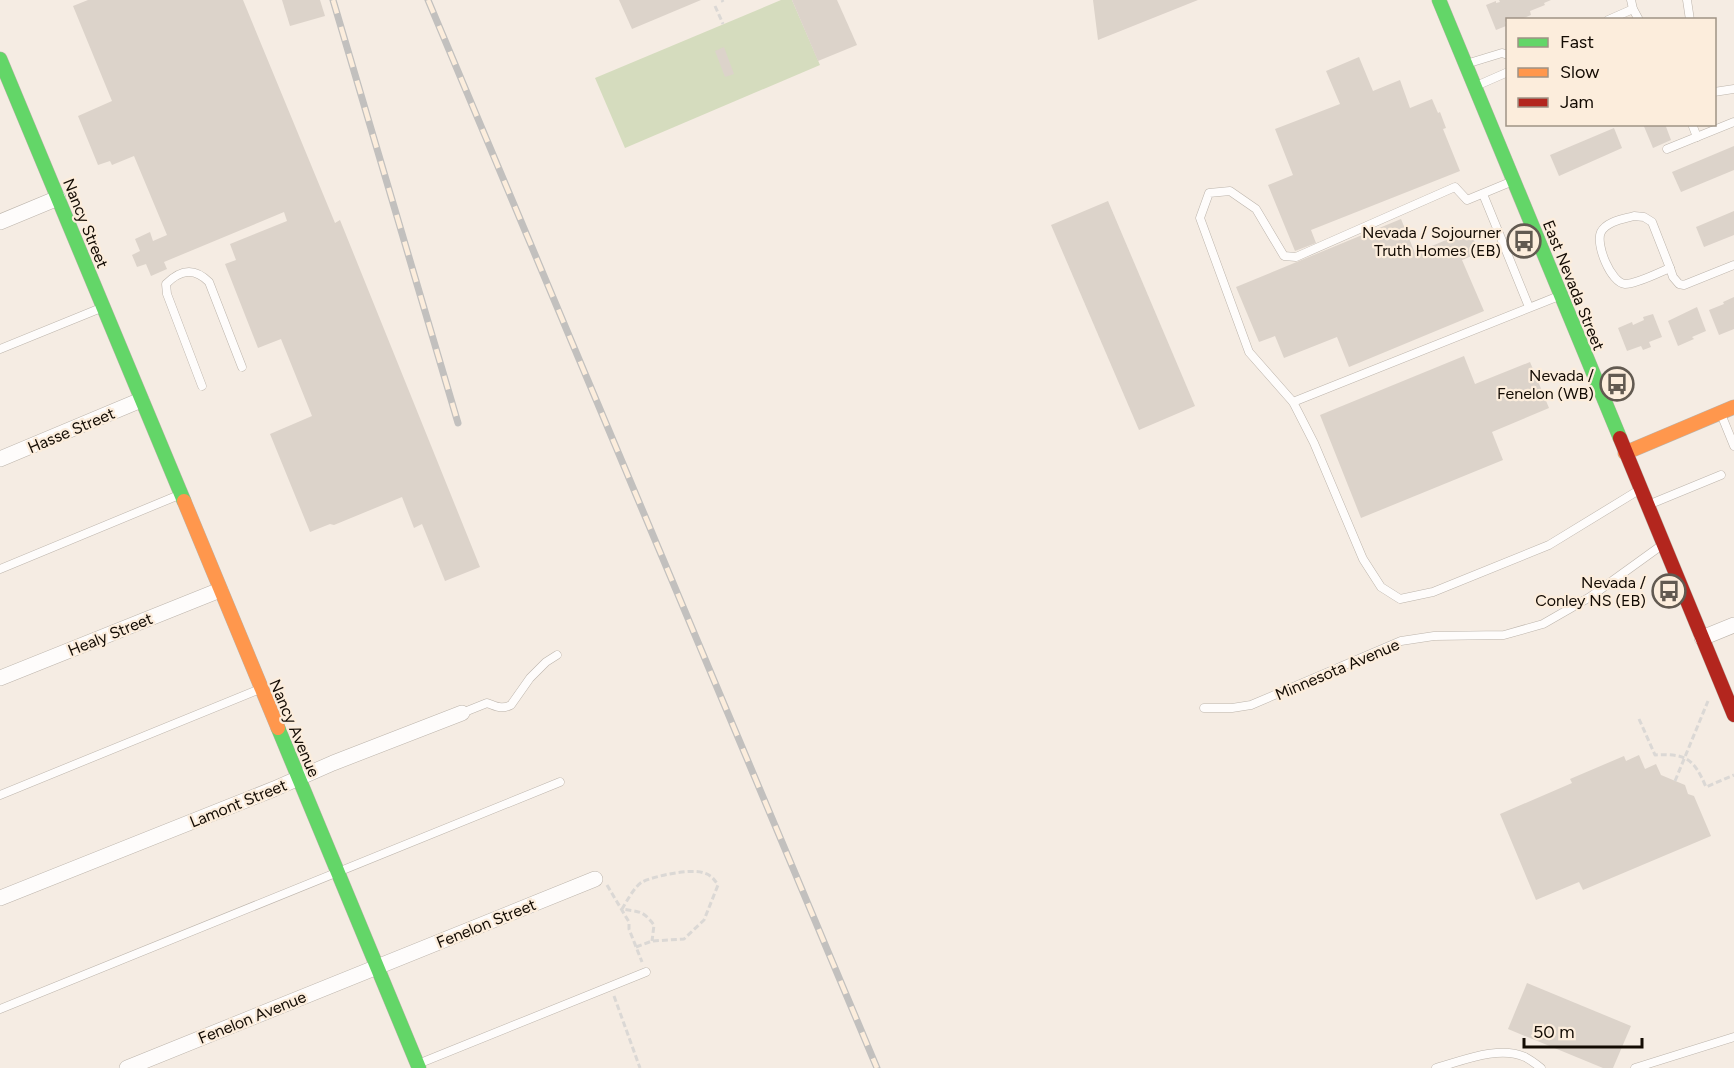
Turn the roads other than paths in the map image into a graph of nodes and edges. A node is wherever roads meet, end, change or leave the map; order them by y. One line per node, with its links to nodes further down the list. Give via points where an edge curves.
1 (1439, 0): 9 (street, East Nevada Street)
2 (1688, 0): 6 (lane)
3 (1632, 4): 4 (lane); 5 (lane)
4 (1611, 18)
5 (1638, 18)
6 (1690, 18)
7 (1506, 54): 9 (lane)
8 (0, 58): 20 (street, Nancy Street, via 11,97)
9 (1465, 64): 11 (street, East Nevada Street)
10 (1506, 73): 11 (lane)
11 (1474, 87): 18 (street, East Nevada Street)
12 (1734, 89): 13 (lane)
13 (1716, 92)
14 (1734, 122): 16 (lane)
15 (1693, 126): 16 (lane)
16 (1697, 138): 17 (lane)
17 (1667, 149)
18 (1513, 181): 19 (lane); 24 (street, East Nevada Street)
19 (1483, 194): 25 (lane); 31 (lane, via 1467,200 1455,187 1296,257 1284,256 1256,209 1230,191 1209,193 1200,218 1249,352)
20 (58, 198): 21 (street); 26 (street, Nancy Street)
21 (0, 222)
22 (1734, 265): 23 (lane, via 1684,285 1673,277)
23 (1670, 268): 23 (lane, via 1631,283 1619,282 1609,271 1599,242 1600,233 1614,222 1644,217 1652,222)
24 (1560, 295): 25 (lane); 35 (street, East Nevada Street)
25 (1529, 307): 31 (lane)
26 (103, 308): 27 (lane); 30 (street, Nancy Street)
27 (0, 349)
28 (242, 367): 29 (lane, via 209,282 193,272 173,277 166,284 167,294)
29 (202, 386)
30 (141, 400): 36 (street, Hasse Street); 39 (street, Nancy Avenue)
31 (1293, 402): 38 (lane, via 1363,559 1381,587 1400,599 1433,592 1549,545)
32 (1734, 407): 33 (street)
33 (1721, 412): 34 (lane); 35 (street)
34 (1734, 446)
35 (1625, 453): 38 (street, East Nevada Street)
36 (0, 459)
37 (1721, 475): 40 (lane)
38 (1640, 490): 40 (street, East Nevada Street)
39 (180, 495): 42 (lane); 43 (street, Nancy Avenue)
40 (1647, 505): 41 (street, East Nevada Street)
41 (1663, 544): 45 (street, East Nevada Street); 49 (lane, Minnesota Avenue, via 1590,597 1543,624 1503,635 1434,636 1401,641 1251,705)
42 (0, 569)
43 (220, 590): 47 (street, Healy Street); 48 (street, Nancy Avenue)
44 (1734, 624): 45 (street)
45 (1702, 638): 51 (street, East Nevada Street)
46 (557, 655): 50 (lane, Lamont Street, via 530,678 511,705 501,708 487,703)
47 (0, 678)
48 (261, 688): 52 (street, Nancy Avenue); 54 (lane)
49 (1204, 708)
50 (462, 713): 52 (street, Lamont Street)
51 (1734, 715)
52 (298, 778): 55 (street, Nancy Avenue); 57 (street, Lamont Street)
53 (560, 782): 55 (lane)
54 (0, 795)
55 (338, 872): 58 (street, Nancy Avenue); 60 (lane)
56 (595, 879): 58 (street, Fenelon Street)
57 (0, 898)
58 (377, 967): 62 (street, Nancy Avenue); 63 (street, Fenelon Avenue)
59 (646, 972): 62 (lane)
60 (0, 1009)
61 (1734, 1036): 66 (lane)
62 (415, 1067)
63 (127, 1068)
64 (1436, 1068): 65 (lane, via 1512,1053)
65 (1541, 1068)
66 (1635, 1068)

